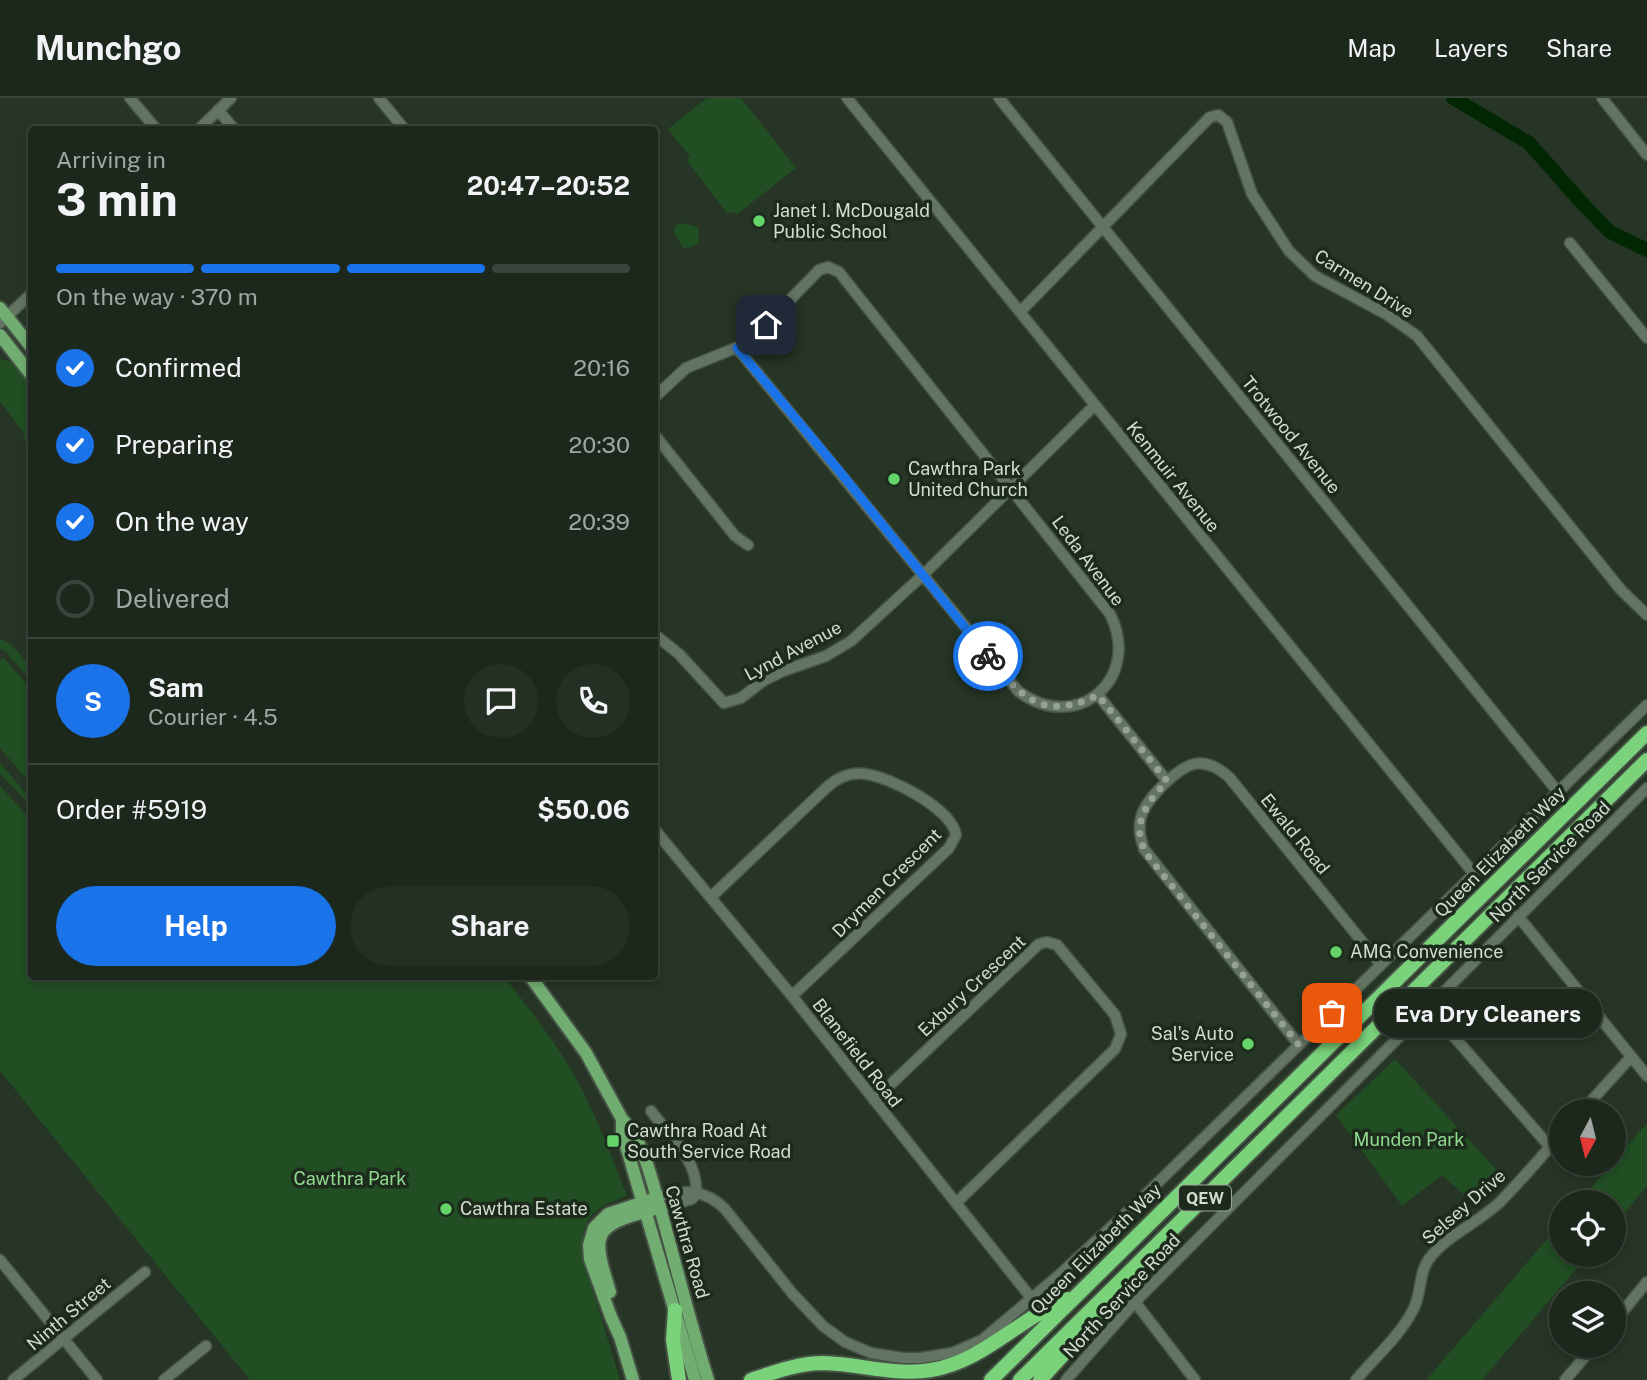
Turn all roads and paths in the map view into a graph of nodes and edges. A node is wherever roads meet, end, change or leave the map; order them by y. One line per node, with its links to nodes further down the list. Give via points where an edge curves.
1 (130, 98): 8 (street)
2 (230, 98): 7 (street)
3 (379, 98): 11 (street)
4 (847, 98): 16 (street, Kenmuir Avenue)
5 (999, 98): 13 (street, Trotwood Avenue)
6 (1602, 98): 12 (street)
7 (218, 110): 9 (street); 10 (street)
8 (154, 126)
9 (202, 126)
10 (232, 126)
11 (402, 126)
12 (1647, 155)
13 (1104, 228): 16 (street, Carmen Drive); 29 (street, Carmen Drive, via 1210,117 1221,116 1230,127 1252,194 1289,251 1315,276 1417,336 1621,590); 37 (street, Trotwood Avenue)
14 (1570, 243): 19 (street)
15 (28, 296): 17 (street)
16 (1020, 312): 24 (street, Kenmuir Avenue)
17 (3, 316): 20 (main road)
18 (0, 335): 22 (main road)
19 (1647, 338)
20 (28, 344)
21 (737, 348): 23 (street, via 686,368); 26 (street, Leda Avenue, via 748,343 818,270 839,272); 28 (street)
22 (28, 371)
23 (658, 394)
24 (1095, 405): 26 (street, Lynd Avenue); 39 (street, Kenmuir Avenue)
25 (658, 439): 27 (street, via 735,536)
26 (1012, 488): 28 (street, Lynd Avenue); 31 (street, Leda Avenue, via 1116,625 1118,661)
27 (748, 545)
28 (923, 575): 30 (street, Lynd Avenue, via 851,640 826,656 763,681 728,703); 31 (street, via 1026,697 1062,707)
29 (1647, 615)
30 (658, 637)
31 (1098, 695): 35 (street)
32 (1647, 705): 37 (street)
33 (1647, 733): 63 (highway, Queen Elizabeth Way / QEW)
34 (1647, 760): 59 (highway, Queen Elizabeth Way / QEW)
35 (1167, 781): 42 (street, Ewald Road, via 1193,765 1223,771); 46 (street, via 1143,810 1139,829 1144,849)
36 (1647, 788): 41 (street, North Service Road)
37 (1558, 792): 39 (street)
38 (658, 834): 40 (street, Blanefield Road)
39 (1475, 875): 42 (street)
40 (711, 897): 44 (street, Blanefield Road); 44 (street, Drymen Crescent, via 830,784 844,776 865,774 893,782 953,824 956,835 949,848)
41 (1518, 916): 45 (street, North Service Road); 47 (street)
42 (1381, 965): 46 (street)
43 (533, 980): 52 (main road, Cawthra Road, via 586,1054)
44 (792, 996): 50 (street, Blanefield Road)
45 (1429, 1008): 53 (street); 65 (street, North Service Road)
46 (1299, 1045): 64 (street)
47 (1631, 1057): 48 (street); 49 (street)
48 (1647, 1076)
49 (1593, 1099)
50 (874, 1100): 56 (street, Blanefield Road); 56 (street, Exbury Crescent, via 1039,944 1057,945 1115,1016 1121,1034 1115,1049)
51 (650, 1111): 55 (street, via 691,1163)
52 (622, 1119): 57 (main road, Cawthra Road, via 639,1146); 58 (main road, Cawthra Road)
53 (1549, 1146)
54 (1549, 1148): 84 (street, Selsey Drive, via 1499,1203 1430,1258 1412,1312)
55 (696, 1193): 57 (street, via 692,1199); 64 (street, via 712,1197 724,1209 823,1326 871,1353 903,1358 952,1353 982,1340)
56 (957, 1202): 64 (street, Blanefield Road)
57 (658, 1203): 58 (main road); 77 (main road, Cawthra Road)
58 (645, 1206): 67 (main road, Cawthra Road); 74 (main road, via 614,1211 600,1220 589,1244 590,1259)
59 (1172, 1231): 80 (highway, Queen Elizabeth Way / QEW); 81 (highway)
60 (0, 1260): 68 (street)
61 (145, 1272): 68 (street, Ninth Street)
62 (1647, 1282): 66 (street)
63 (1073, 1297): 78 (highway, via 1048,1307 988,1347 933,1370 908,1373 824,1363); 79 (highway, Queen Elizabeth Way / QEW)
64 (1032, 1299)
65 (1135, 1302): 82 (street, North Service Road); 83 (street)
66 (1626, 1307)
67 (675, 1310): 75 (highway, via 673,1340); 76 (main road, Cawthra Road)
68 (64, 1339): 71 (street, Ninth Street); 72 (street)
69 (206, 1346): 73 (street)
70 (1584, 1358): 85 (street)
71 (13, 1380)
72 (97, 1380)
73 (164, 1380)
74 (633, 1380)
75 (679, 1380)
76 (695, 1380)
77 (708, 1380)
78 (751, 1380)
79 (991, 1380)
80 (1020, 1380)
81 (1040, 1380)
82 (1066, 1380)
83 (1195, 1380)
84 (1356, 1380)
85 (1566, 1380)

